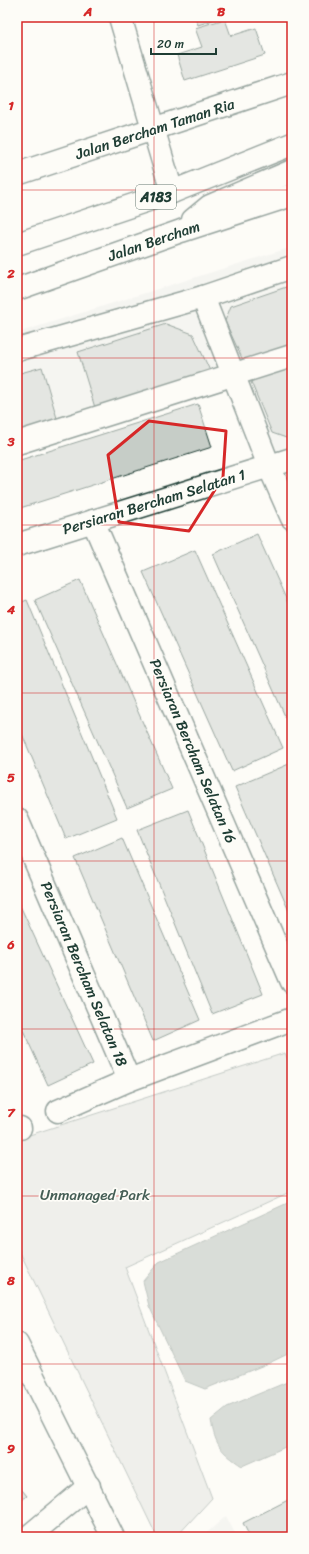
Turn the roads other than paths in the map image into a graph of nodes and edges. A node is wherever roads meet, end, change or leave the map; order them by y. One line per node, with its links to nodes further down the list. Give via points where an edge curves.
1 (120, 17): 3 (street)
2 (292, 83): 3 (street, Jalan Bercham Taman Ria)
3 (153, 130): 6 (street, Jalan Bercham Taman Ria); 7 (street)
4 (292, 144): 7 (street, A183)
5 (292, 171): 9 (street, via 210,206)
6 (17, 174)
7 (172, 192): 10 (street, A183)
8 (292, 195): 9 (street, Jalan Bercham / A183)
9 (180, 231): 12 (street, Jalan Bercham / A183)
10 (17, 244)
11 (292, 267): 13 (street)
12 (17, 289)
13 (204, 297): 14 (street); 16 (street)
14 (17, 350)
15 (292, 356): 16 (street)
16 (234, 374): 17 (street); 19 (street)
17 (17, 443)
18 (292, 459): 19 (street, Persiaran Bercham Selatan 1)
19 (269, 466): 20 (street); 21 (street, Persiaran Bercham Selatan 1)
20 (292, 518)
21 (93, 521): 22 (street, Persiaran Bercham Selatan 1); 24 (street, Persiaran Bercham Selatan 16)
22 (17, 545)
23 (17, 819): 26 (street, Persiaran Bercham Selatan 18)
24 (292, 982)
25 (292, 1019): 26 (street, Persiaran Bercham Selatan 18)
26 (130, 1080): 27 (street)
27 (58, 1111)
28 (17, 1344): 29 (street)
29 (89, 1486): 30 (street); 31 (street)
30 (28, 1537)
31 (113, 1537)

